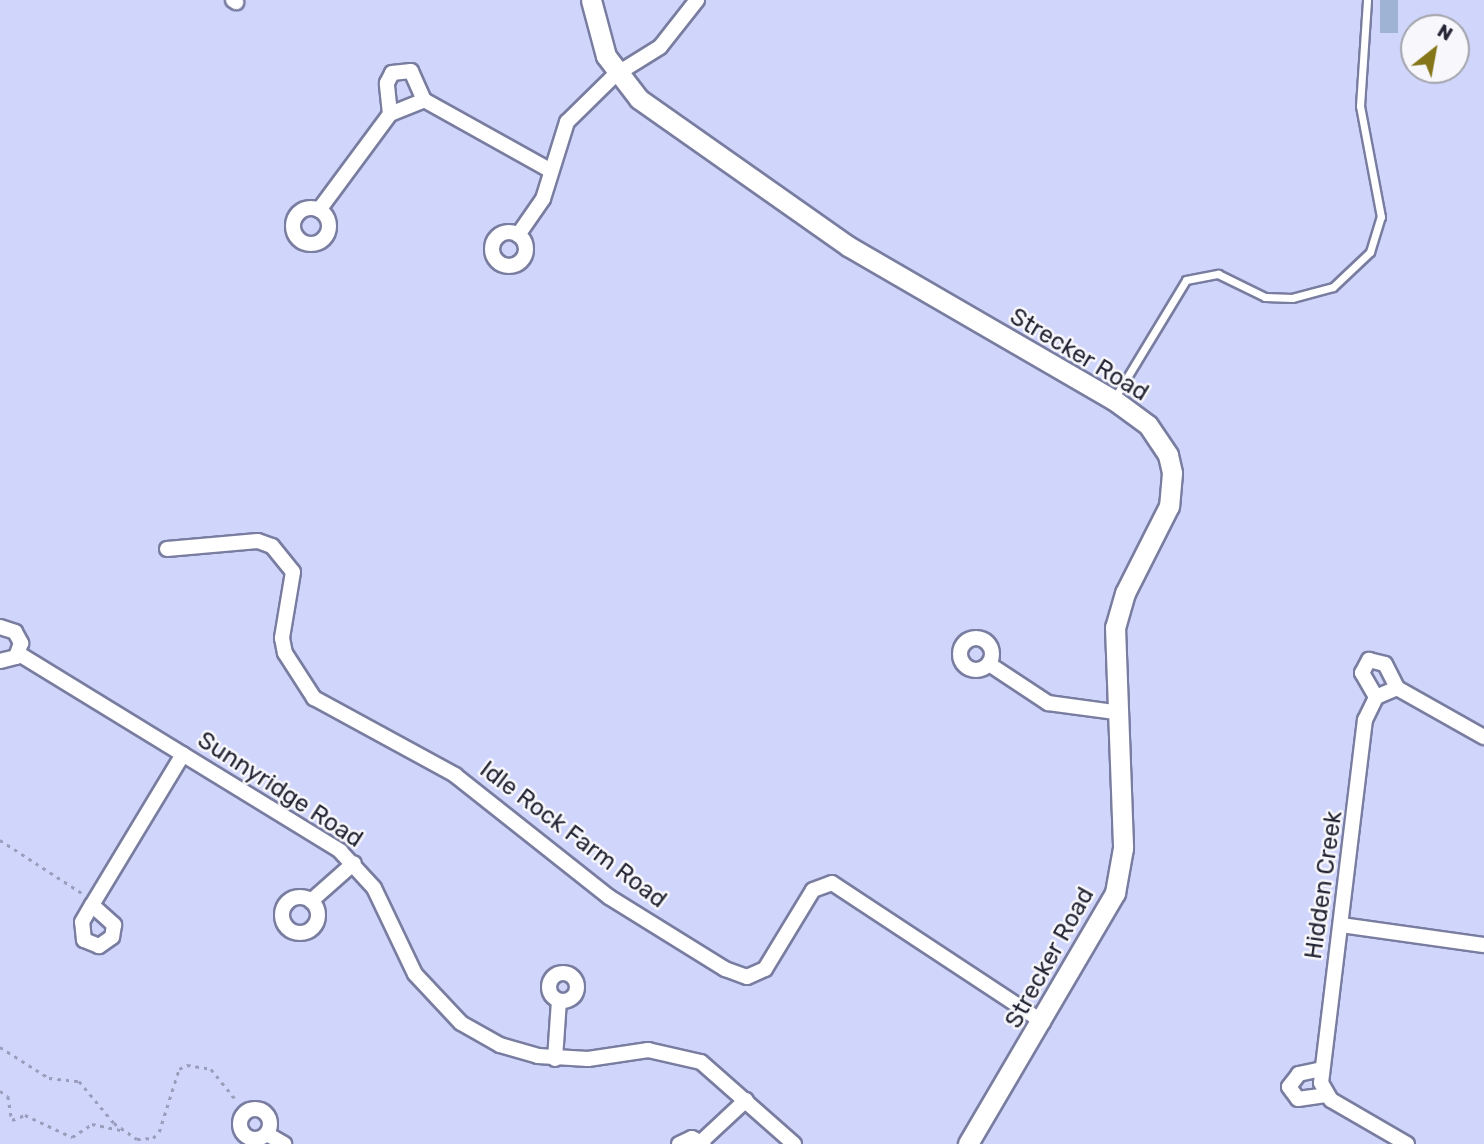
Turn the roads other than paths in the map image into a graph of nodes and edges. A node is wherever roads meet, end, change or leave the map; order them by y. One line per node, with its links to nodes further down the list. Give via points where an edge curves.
1 (591, 0): 4 (street, Strecker Road, via 598,38)
2 (697, 0): 4 (street, via 660,47)
3 (1367, 0): 10 (lane, via 1360,106 1381,218 1370,252 1356,271 1333,286 1292,298 1265,297 1218,274 1186,280)
4 (615, 75): 7 (street, via 567,122); 10 (street, Strecker Road, via 639,99 848,246)
5 (424, 100): 6 (street); 6 (street, via 411,71 392,74 387,83); 7 (street)
6 (390, 114): 8 (street)
7 (550, 170): 9 (street, via 543,199)
8 (319, 210)
9 (518, 235)
10 (1114, 400): 16 (street, Strecker Road, via 1159,438 1172,473 1168,506 1125,593 1115,627)
11 (167, 549): 25 (street, Idle Rock Farm Road, via 249,541 272,546 293,572 282,638 285,653 314,698 455,775 609,897 725,969 747,977 765,969 813,890 832,883)
12 (0, 627): 13 (street, Sunnyridge Road, via 19,638)
13 (19, 654): 14 (street); 18 (street, Sunnyridge Road)
14 (0, 662)
15 (989, 664): 16 (street, via 1048,703)
16 (1115, 712): 25 (street, Strecker Road, via 1121,871 1105,917)
17 (1484, 737): 22 (street, Hidden Creek, via 1387,692 1365,720)
18 (183, 754): 19 (street, Sunnyridge Road); 21 (street)
19 (354, 863): 20 (street); 26 (street, Sunnyridge Road, via 374,888 415,974 444,1008 500,1045)
20 (311, 901)
21 (92, 905)
22 (1341, 925): 23 (street); 27 (street, Hidden Creek)
23 (1484, 945)
24 (559, 1001): 26 (street)
25 (1043, 1022): 35 (street, Strecker Road)
26 (555, 1059): 29 (street, Sunnyridge Road, via 665,1052 701,1062)
27 (1322, 1069): 28 (street, Hidden Creek); 28 (street, via 1299,1074 1289,1087 1298,1099)
28 (1326, 1095): 36 (street)
29 (747, 1100): 31 (street); 34 (street, Sunnyridge Road)
30 (267, 1133): 32 (street)
31 (703, 1143): 33 (street, via 692,1138)
32 (284, 1144)
33 (679, 1144)
34 (794, 1144)
35 (968, 1144)
36 (1406, 1144)

